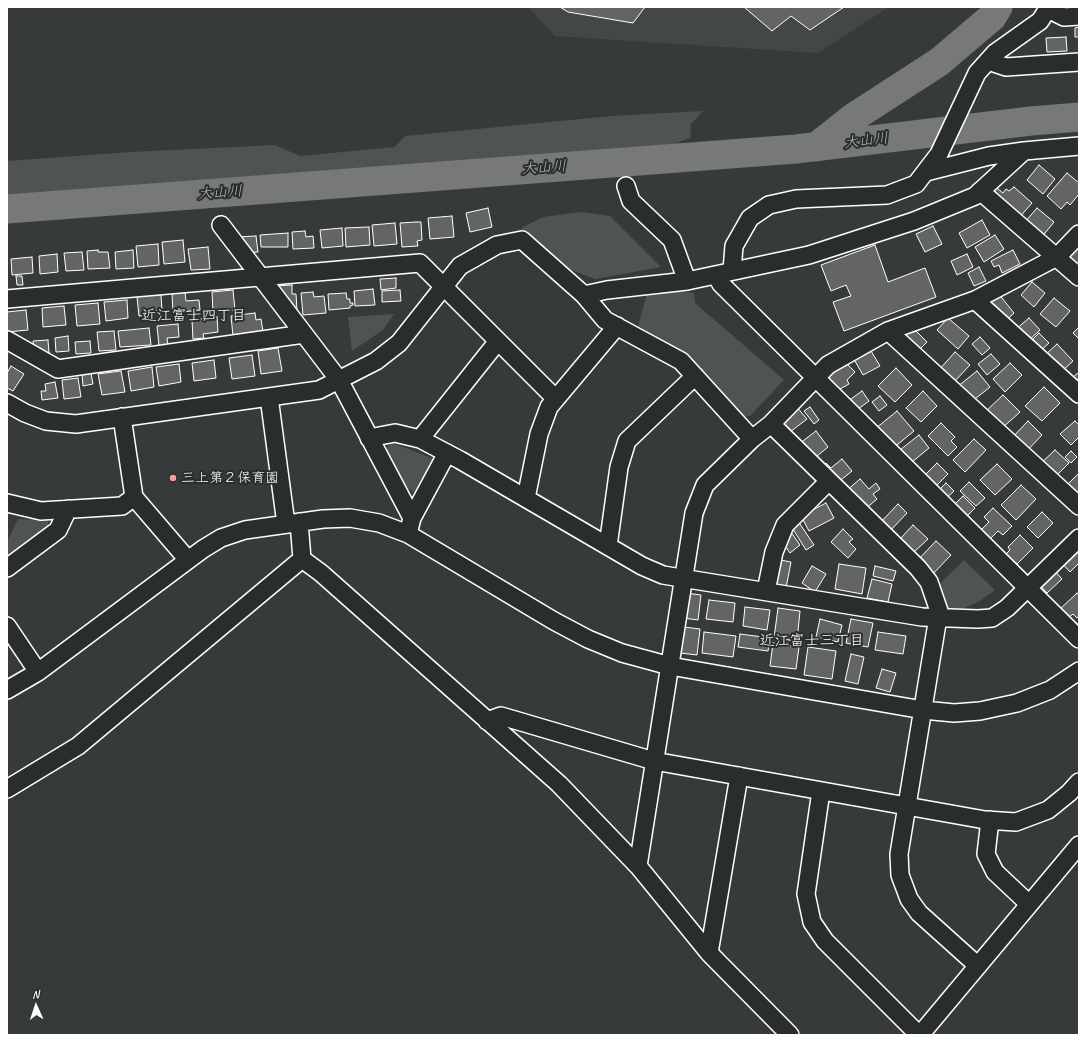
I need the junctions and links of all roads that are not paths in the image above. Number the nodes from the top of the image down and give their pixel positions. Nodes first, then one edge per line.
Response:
1 (1049, 8) edge
2 (1079, 16) edge
3 (988, 61) junction
4 (1079, 62) edge
5 (1079, 146) edge
6 (1024, 151) junction
7 (926, 172) junction
8 (626, 186) dead end
9 (980, 190) junction
10 (221, 225) dead end
11 (1079, 234) edge
12 (1056, 258) junction
13 (732, 271) junction
14 (716, 275) junction
15 (261, 277) junction
16 (1079, 277) edge
17 (687, 281) junction
18 (444, 287) junction
19 (584, 295) junction
20 (7, 299) edge
21 (975, 300) junction
22 (617, 326) junction
23 (888, 331) junction
24 (304, 334) junction
25 (7, 340) edge
26 (498, 342) junction
27 (695, 376) junction
28 (815, 378) junction
29 (339, 380) junction
30 (1079, 394) edge
31 (269, 397) junction
32 (556, 399) junction
33 (7, 403) edge
34 (122, 418) junction
35 (771, 424) junction
36 (370, 438) junction
37 (420, 438) junction
38 (752, 439) junction
39 (447, 452) junction
40 (830, 481) junction
41 (134, 496) junction
42 (526, 498) junction
43 (7, 503) edge
44 (1079, 506) edge
45 (68, 509) junction
46 (293, 523) junction
47 (410, 526) junction
48 (1079, 538) edge
49 (608, 546) junction
50 (302, 559) junction
51 (188, 560) junction
52 (7, 568) edge
53 (684, 578) junction
54 (1028, 588) junction
55 (766, 591) junction
56 (938, 617) junction
57 (7, 626) edge
58 (1079, 639) edge
59 (670, 666) junction
60 (1079, 671) edge
61 (38, 672) junction
62 (7, 690) edge
63 (923, 710) junction
64 (486, 721) junction
65 (654, 761) junction
66 (739, 776) junction
67 (1079, 782) edge
68 (7, 790) edge
69 (821, 791) junction
70 (907, 806) junction
71 (990, 820) junction
72 (1079, 844) edge
73 (638, 866) junction
74 (1029, 904) junction
75 (709, 953) junction
76 (978, 966) junction
77 (790, 1035) edge
78 (919, 1035) edge

1 - 2 street
1 - 3 street
3 - 4 street
3 - 7 street
5 - 6 street
6 - 7 street
6 - 9 street
7 - 13 street
8 - 17 street
9 - 12 street
9 - 13 street
10 - 15 street
11 - 12 street
12 - 16 street
12 - 21 street
13 - 14 street
14 - 17 street
14 - 28 street
15 - 18 street
15 - 20 street
15 - 24 street
17 - 19 street
18 - 19 street
18 - 26 street
18 - 29 street
19 - 22 street
21 - 23 street
21 - 30 street
22 - 27 street
22 - 32 street
23 - 28 street
23 - 44 street
24 - 25 street
24 - 29 street
26 - 32 street
26 - 37 street
27 - 38 street
27 - 49 street
28 - 35 street
28 - 54 street
29 - 31 street
29 - 36 street
31 - 34 street
31 - 46 street
32 - 42 street
33 - 34 street
34 - 41 street
35 - 38 street
35 - 40 street
36 - 37 street
36 - 47 street
37 - 39 street
38 - 53 street
39 - 42 street
39 - 47 street
40 - 55 street
40 - 56 street
41 - 45 street
41 - 51 street
42 - 49 street
43 - 45 street
45 - 52 street
46 - 47 street
46 - 50 street
46 - 51 street
47 - 59 street
48 - 54 street
49 - 53 street
50 - 64 street
50 - 68 street
51 - 61 street
53 - 55 street
53 - 59 street
54 - 56 street
54 - 58 street
55 - 56 street
56 - 63 street
57 - 61 street
59 - 63 street
59 - 65 street
60 - 63 street
61 - 62 street
63 - 70 street
64 - 65 street
64 - 73 street
65 - 66 street
65 - 73 street
66 - 69 street
66 - 75 street
67 - 71 street
69 - 70 street
69 - 78 street
70 - 71 street
70 - 76 street
71 - 74 street
72 - 74 street
73 - 75 street
74 - 76 street
75 - 77 street
76 - 78 street

